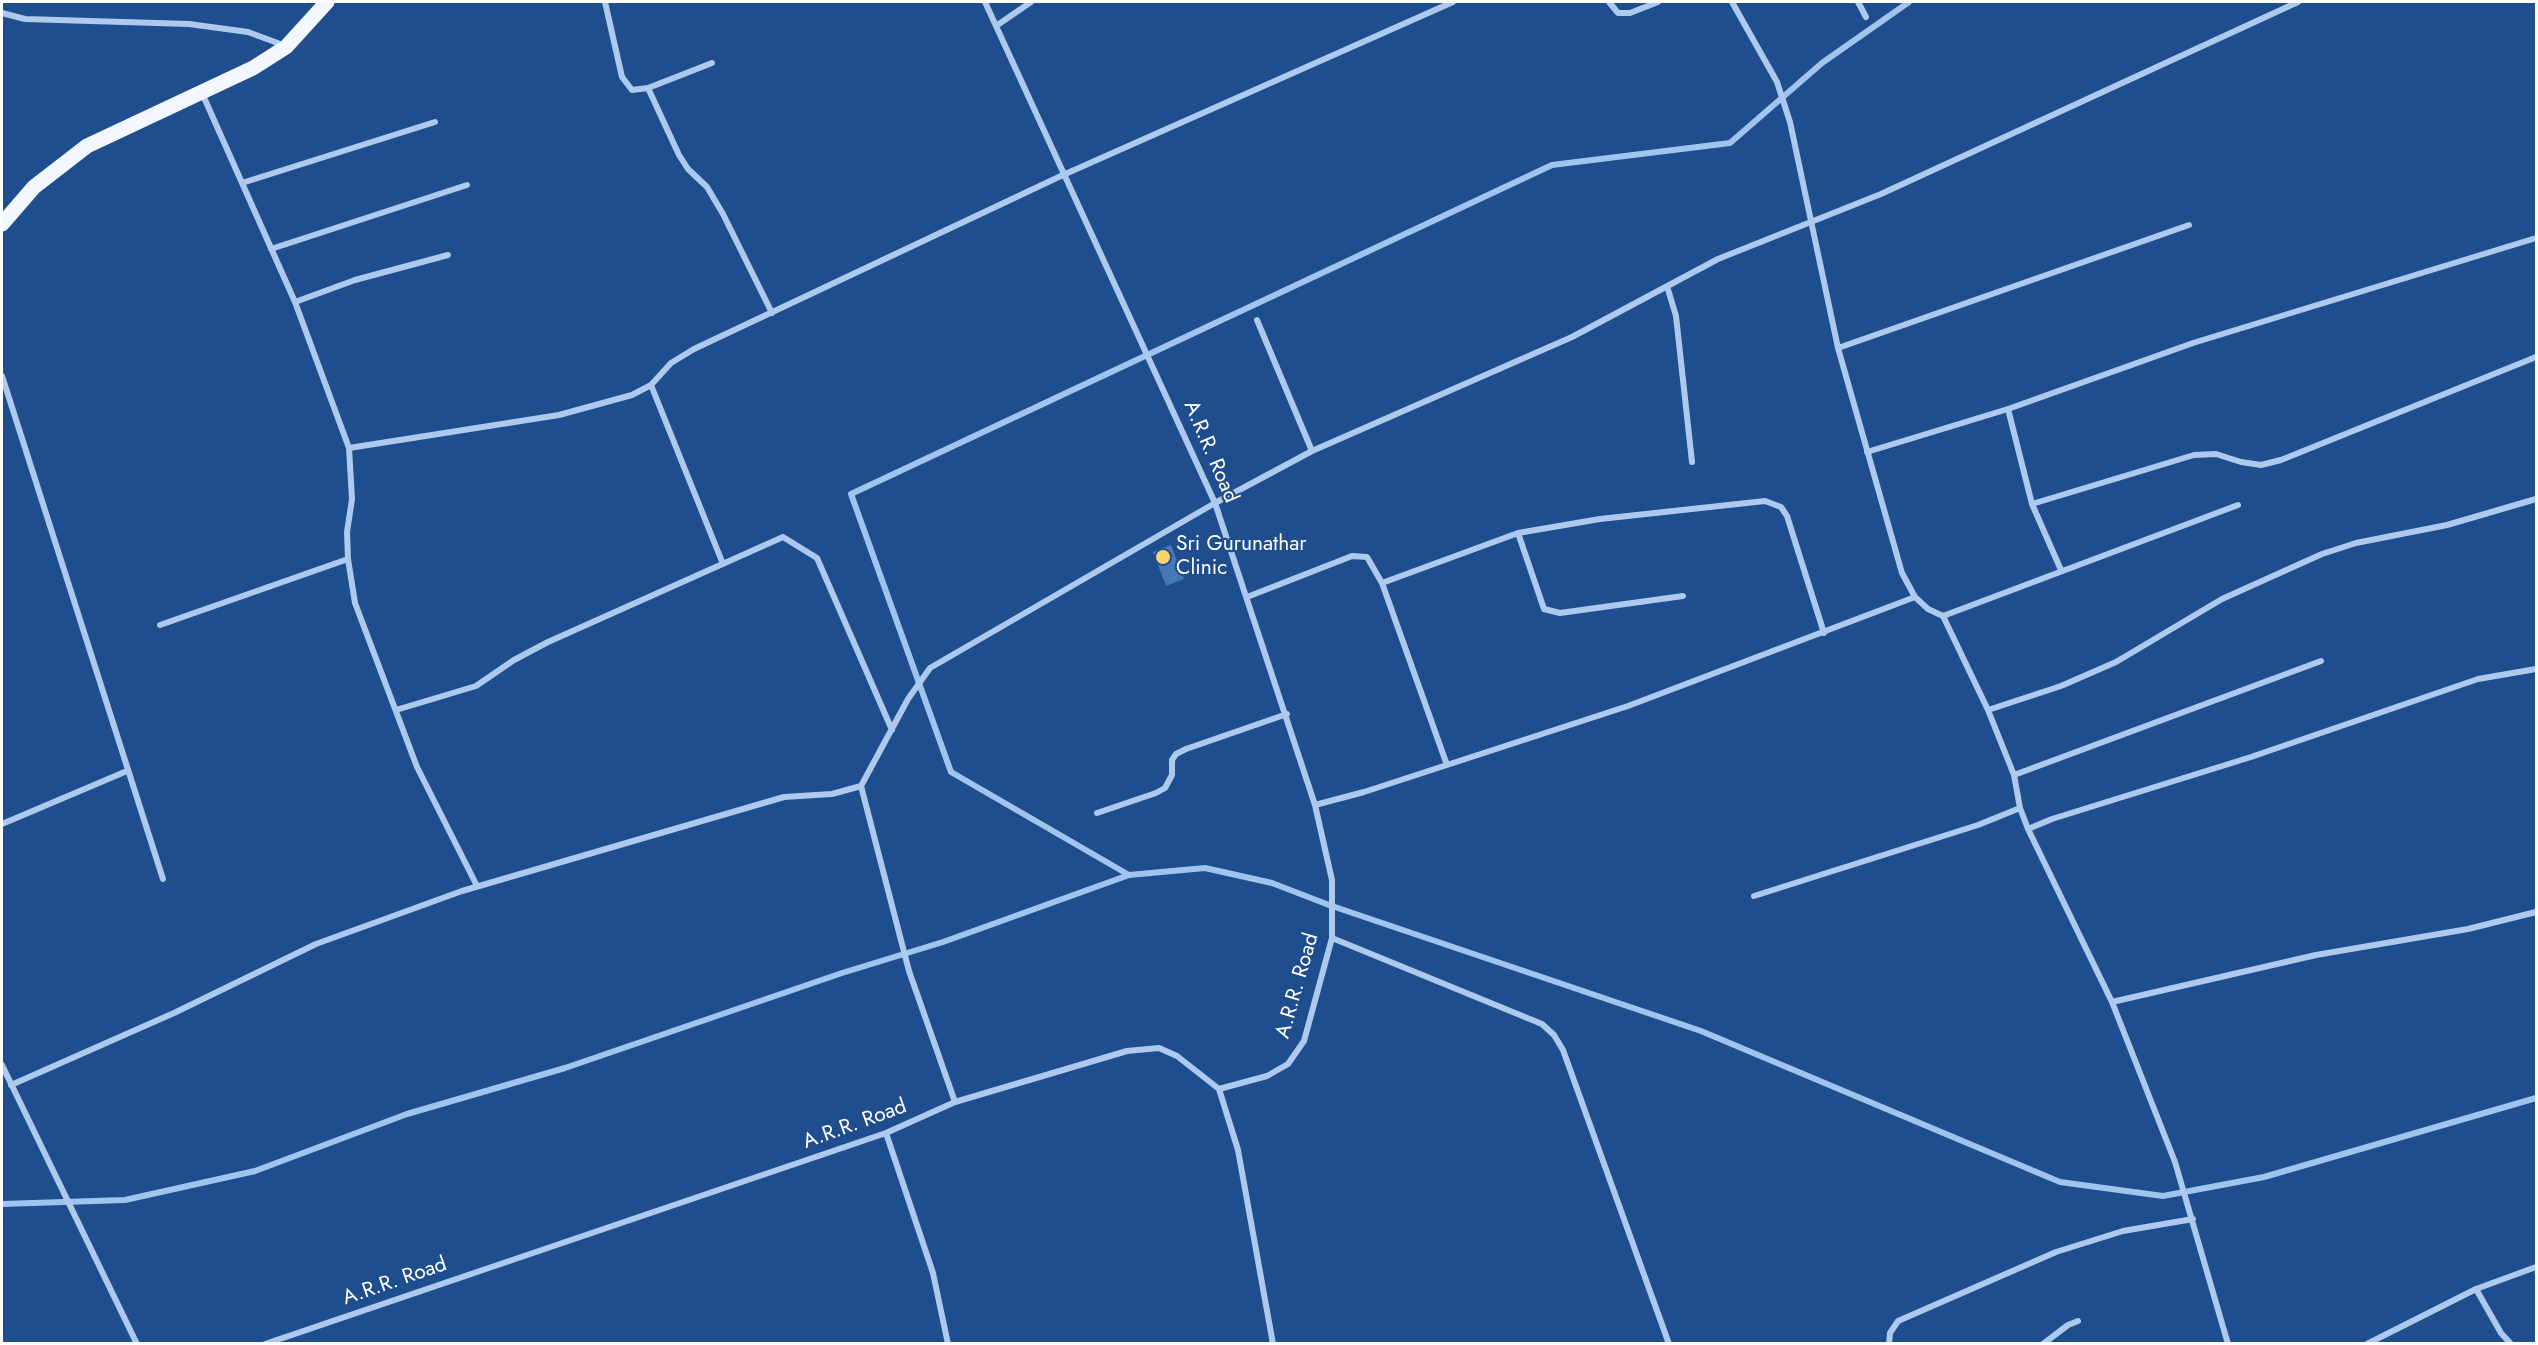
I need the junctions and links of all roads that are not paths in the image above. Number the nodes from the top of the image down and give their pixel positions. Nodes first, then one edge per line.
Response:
1 (327, 2) edge
2 (605, 2) edge
3 (985, 2) edge
4 (1031, 2) edge
5 (1453, 2) edge
6 (1609, 2) edge
7 (1658, 2) edge
8 (1732, 2) edge
9 (1858, 2) edge
10 (2298, 2) edge
11 (2, 13) edge
12 (1866, 17) dead end
13 (996, 26) junction
14 (286, 47) junction
15 (712, 63) dead end
16 (648, 88) junction
17 (201, 92) junction
18 (435, 122) dead end
19 (1063, 175) junction
20 (242, 183) junction
21 (467, 185) dead end
22 (1810, 223) junction
23 (2, 224) edge
24 (2189, 225) dead end
25 (2536, 238) edge
26 (271, 249) junction
27 (448, 255) dead end
28 (1667, 286) junction
29 (295, 302) junction
30 (772, 313) junction
31 (1257, 320) dead end
32 (1838, 348) junction
33 (2536, 357) edge
34 (2, 376) edge
35 (651, 385) junction
36 (2008, 409) junction
37 (349, 448) junction
38 (1312, 451) junction
39 (1867, 452) junction
40 (1692, 462) dead end
41 (2536, 499) edge
42 (1215, 502) junction
43 (2032, 504) junction
44 (2238, 505) dead end
45 (1518, 533) junction
46 (348, 560) junction
47 (723, 564) junction
48 (2061, 570) junction
49 (1382, 583) junction
50 (1683, 596) dead end
51 (1247, 597) junction
52 (1915, 597) junction
53 (1943, 616) junction
54 (159, 625) dead end
55 (1824, 633) junction
56 (2321, 661) dead end
57 (2536, 669) edge
58 (396, 710) junction
59 (1988, 710) junction
60 (1287, 714) junction
61 (892, 730) junction
62 (1447, 765) junction
63 (127, 771) junction
64 (2014, 775) junction
65 (861, 786) junction
66 (1316, 805) junction
67 (2020, 808) junction
68 (1097, 813) dead end
69 (2, 824) edge
70 (2028, 829) junction
71 (163, 879) dead end
72 (477, 886) junction
73 (1754, 896) dead end
74 (2536, 912) edge
75 (1332, 938) junction
76 (2112, 1002) junction
77 (2, 1065) edge
78 (11, 1085) junction
79 (1220, 1089) junction
80 (956, 1102) junction
81 (886, 1133) junction
82 (2193, 1219) junction
83 (2536, 1267) edge
84 (2476, 1289) junction
85 (2078, 1321) dead end
86 (137, 1344) edge
87 (265, 1344) edge
88 (948, 1344) edge
89 (1273, 1344) edge
90 (1670, 1344) edge
91 (1889, 1344) edge
92 (2043, 1344) edge
93 (2228, 1344) edge
94 (2367, 1344) edge
95 (2511, 1344) edge

1 - 14 main road
2 - 16 street
3 - 13 street, A.R.R. Road
4 - 13 street
5 - 19 street
6 - 7 street
8 - 22 street
9 - 12 street
10 - 22 street
11 - 14 street
13 - 19 street, A.R.R. Road
14 - 17 main road
15 - 16 street
16 - 30 street
17 - 20 street
17 - 23 main road
18 - 20 street
19 - 30 street
19 - 42 street, A.R.R. Road
20 - 26 street
21 - 26 street
22 - 28 street
22 - 32 street
24 - 32 street
25 - 36 street
26 - 29 street
27 - 29 street
28 - 38 street
28 - 40 street
29 - 37 street
30 - 35 street
31 - 38 street
32 - 39 street
33 - 43 street
34 - 63 street
35 - 37 street
35 - 47 street
36 - 39 street
36 - 43 street
37 - 46 street
38 - 42 street
39 - 52 street
41 - 59 street
42 - 51 street, A.R.R. Road
42 - 61 street
43 - 48 street
44 - 48 street
45 - 49 street
45 - 50 street
45 - 55 street
46 - 54 street
46 - 58 street
47 - 58 street
47 - 61 street
48 - 53 street
49 - 51 street
49 - 62 street
51 - 60 street, A.R.R. Road
52 - 53 street
52 - 55 street
53 - 59 street
55 - 62 street
56 - 64 street
57 - 70 street
58 - 72 street
59 - 64 street
60 - 66 street, A.R.R. Road
60 - 68 street
61 - 65 street
62 - 66 street
63 - 69 street
63 - 71 street
64 - 67 street
65 - 72 street
65 - 80 street
66 - 75 street, A.R.R. Road
67 - 70 street
67 - 73 street
70 - 76 street
72 - 78 street
74 - 76 street
75 - 79 street, A.R.R. Road
75 - 90 street
76 - 82 street
77 - 78 street
78 - 86 street
79 - 80 street, A.R.R. Road
79 - 89 street
80 - 81 street, A.R.R. Road
81 - 87 street, A.R.R. Road
81 - 88 street
82 - 91 street
82 - 93 street
83 - 84 street
84 - 94 street
84 - 95 street
85 - 92 street

